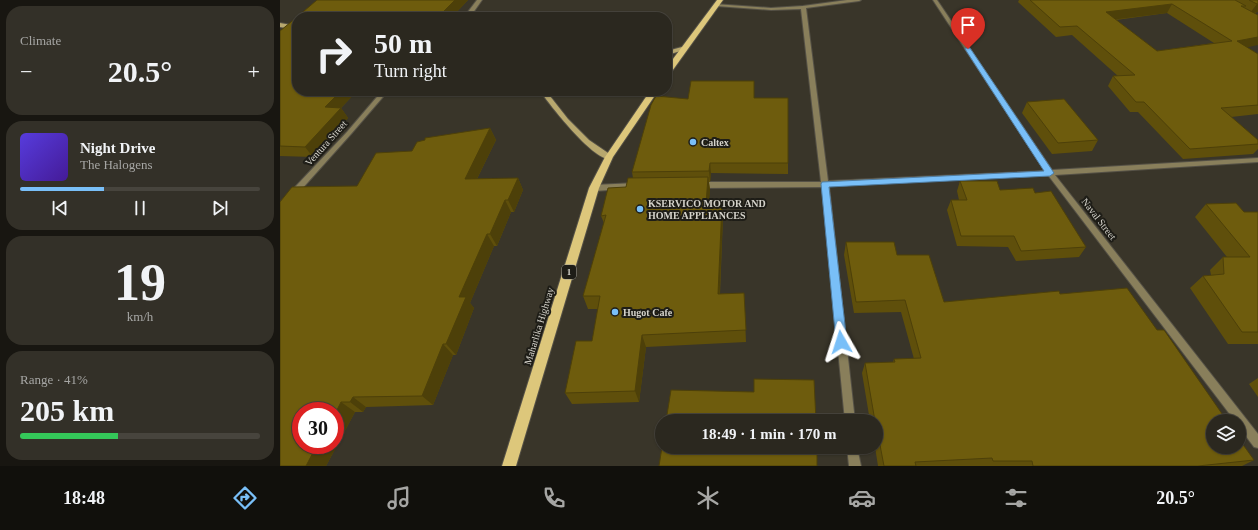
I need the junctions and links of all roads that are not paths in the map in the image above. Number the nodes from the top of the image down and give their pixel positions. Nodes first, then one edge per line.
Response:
1 (480, 0) edge
2 (858, 0) edge
3 (935, 0) edge
4 (718, 3) edge
5 (803, 8) junction
6 (471, 12) edge
7 (280, 25) edge
8 (292, 27) edge
9 (682, 49) junction
10 (672, 52) edge
11 (672, 64) edge
12 (381, 96) edge
13 (547, 96) edge
14 (651, 96) edge
15 (609, 157) junction
16 (1258, 160) edge
17 (1050, 173) junction
18 (825, 184) junction
19 (689, 185) edge
20 (641, 186) edge
21 (594, 188) junction
22 (280, 208) edge
23 (849, 414) edge
24 (1258, 443) edge
25 (853, 454) edge
26 (509, 466) edge
27 (854, 466) edge

1 - 6 street
2 - 5 street
3 - 17 street, Naval Street
4 - 5 street
4 - 9 main road
5 - 18 street
7 - 8 main road
9 - 10 main road
9 - 11 main road
12 - 22 street, Ventura Street
13 - 15 main road
14 - 15 main road, Maharlika Highway / 1
15 - 21 main road, Maharlika Highway / 1
16 - 17 street
17 - 18 street
17 - 24 street, Naval Street
18 - 19 street
18 - 23 street
20 - 21 street
21 - 26 main road, Maharlika Highway / 1
25 - 27 street

